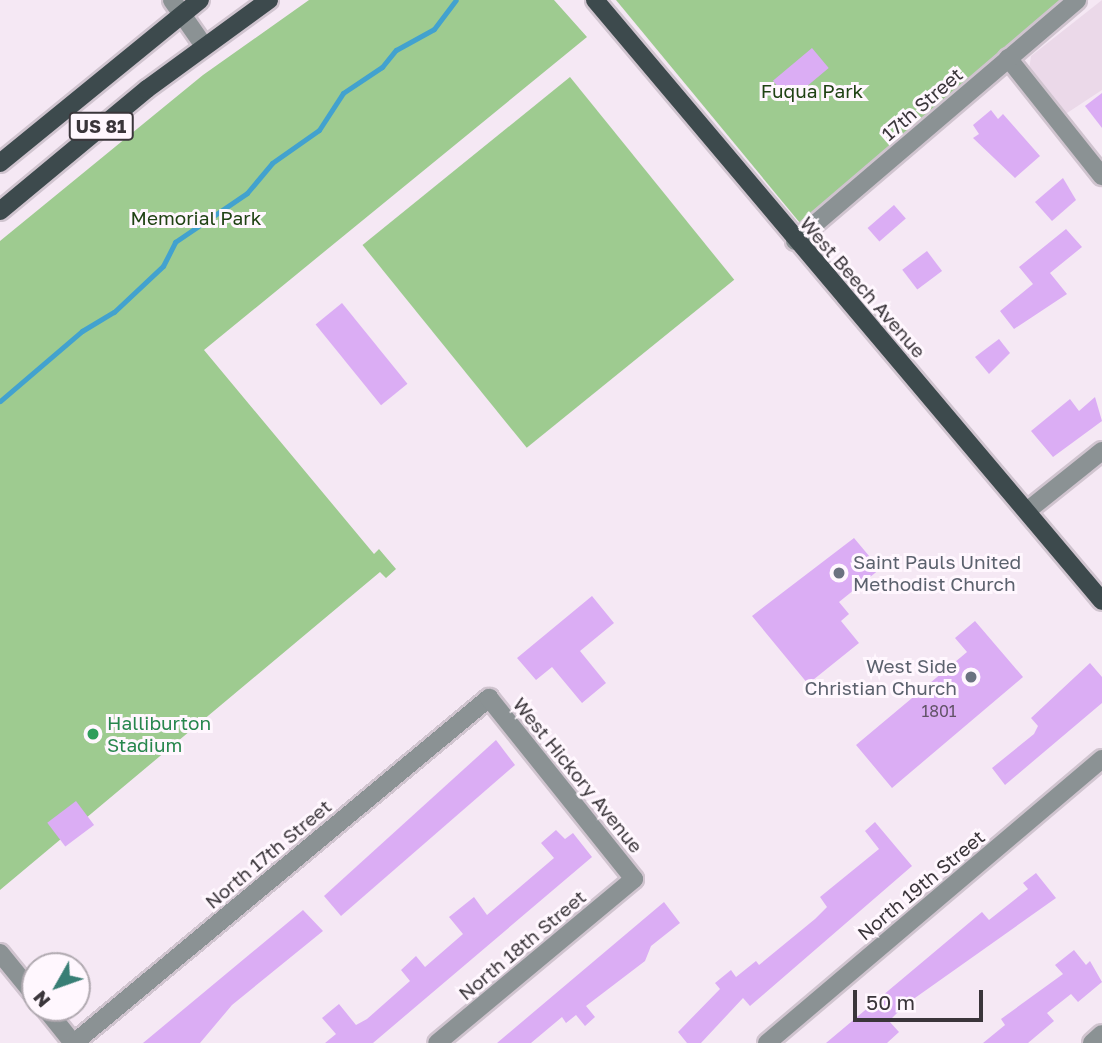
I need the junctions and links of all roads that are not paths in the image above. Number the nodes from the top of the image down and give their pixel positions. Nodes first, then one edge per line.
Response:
1 (200, 0) edge
2 (269, 0) edge
3 (1077, 0) edge
4 (601, 2) edge
5 (177, 7) edge
6 (204, 46) junction
7 (1008, 58) junction
8 (0, 163) edge
9 (1102, 176) edge
10 (0, 211) edge
11 (795, 240) junction
12 (1102, 451) edge
13 (1027, 511) junction
14 (1102, 601) edge
15 (489, 698) joint
16 (1102, 759) edge
17 (634, 879) joint
18 (0, 953) edge
19 (21, 979) edge
20 (57, 1022) edge
21 (1102, 1034) edge
22 (74, 1043) edge
23 (437, 1043) edge
24 (767, 1043) edge
25 (1092, 1043) edge

1 - 5 main road, US 81
2 - 6 main road, US 81
3 - 7 street, 17th Street
4 - 11 main road, West Beech Avenue
5 - 6 street
5 - 8 main road, US 81
6 - 10 main road, US 81
7 - 9 street
7 - 11 street, 17th Street
11 - 13 main road, West Beech Avenue
12 - 13 street
13 - 14 main road, West Beech Avenue
15 - 17 street, West Hickory Avenue
15 - 22 street, North 17th Street
16 - 24 street, North 19th Street
17 - 23 street, North 18th Street
18 - 19 street
20 - 22 street
21 - 25 street

